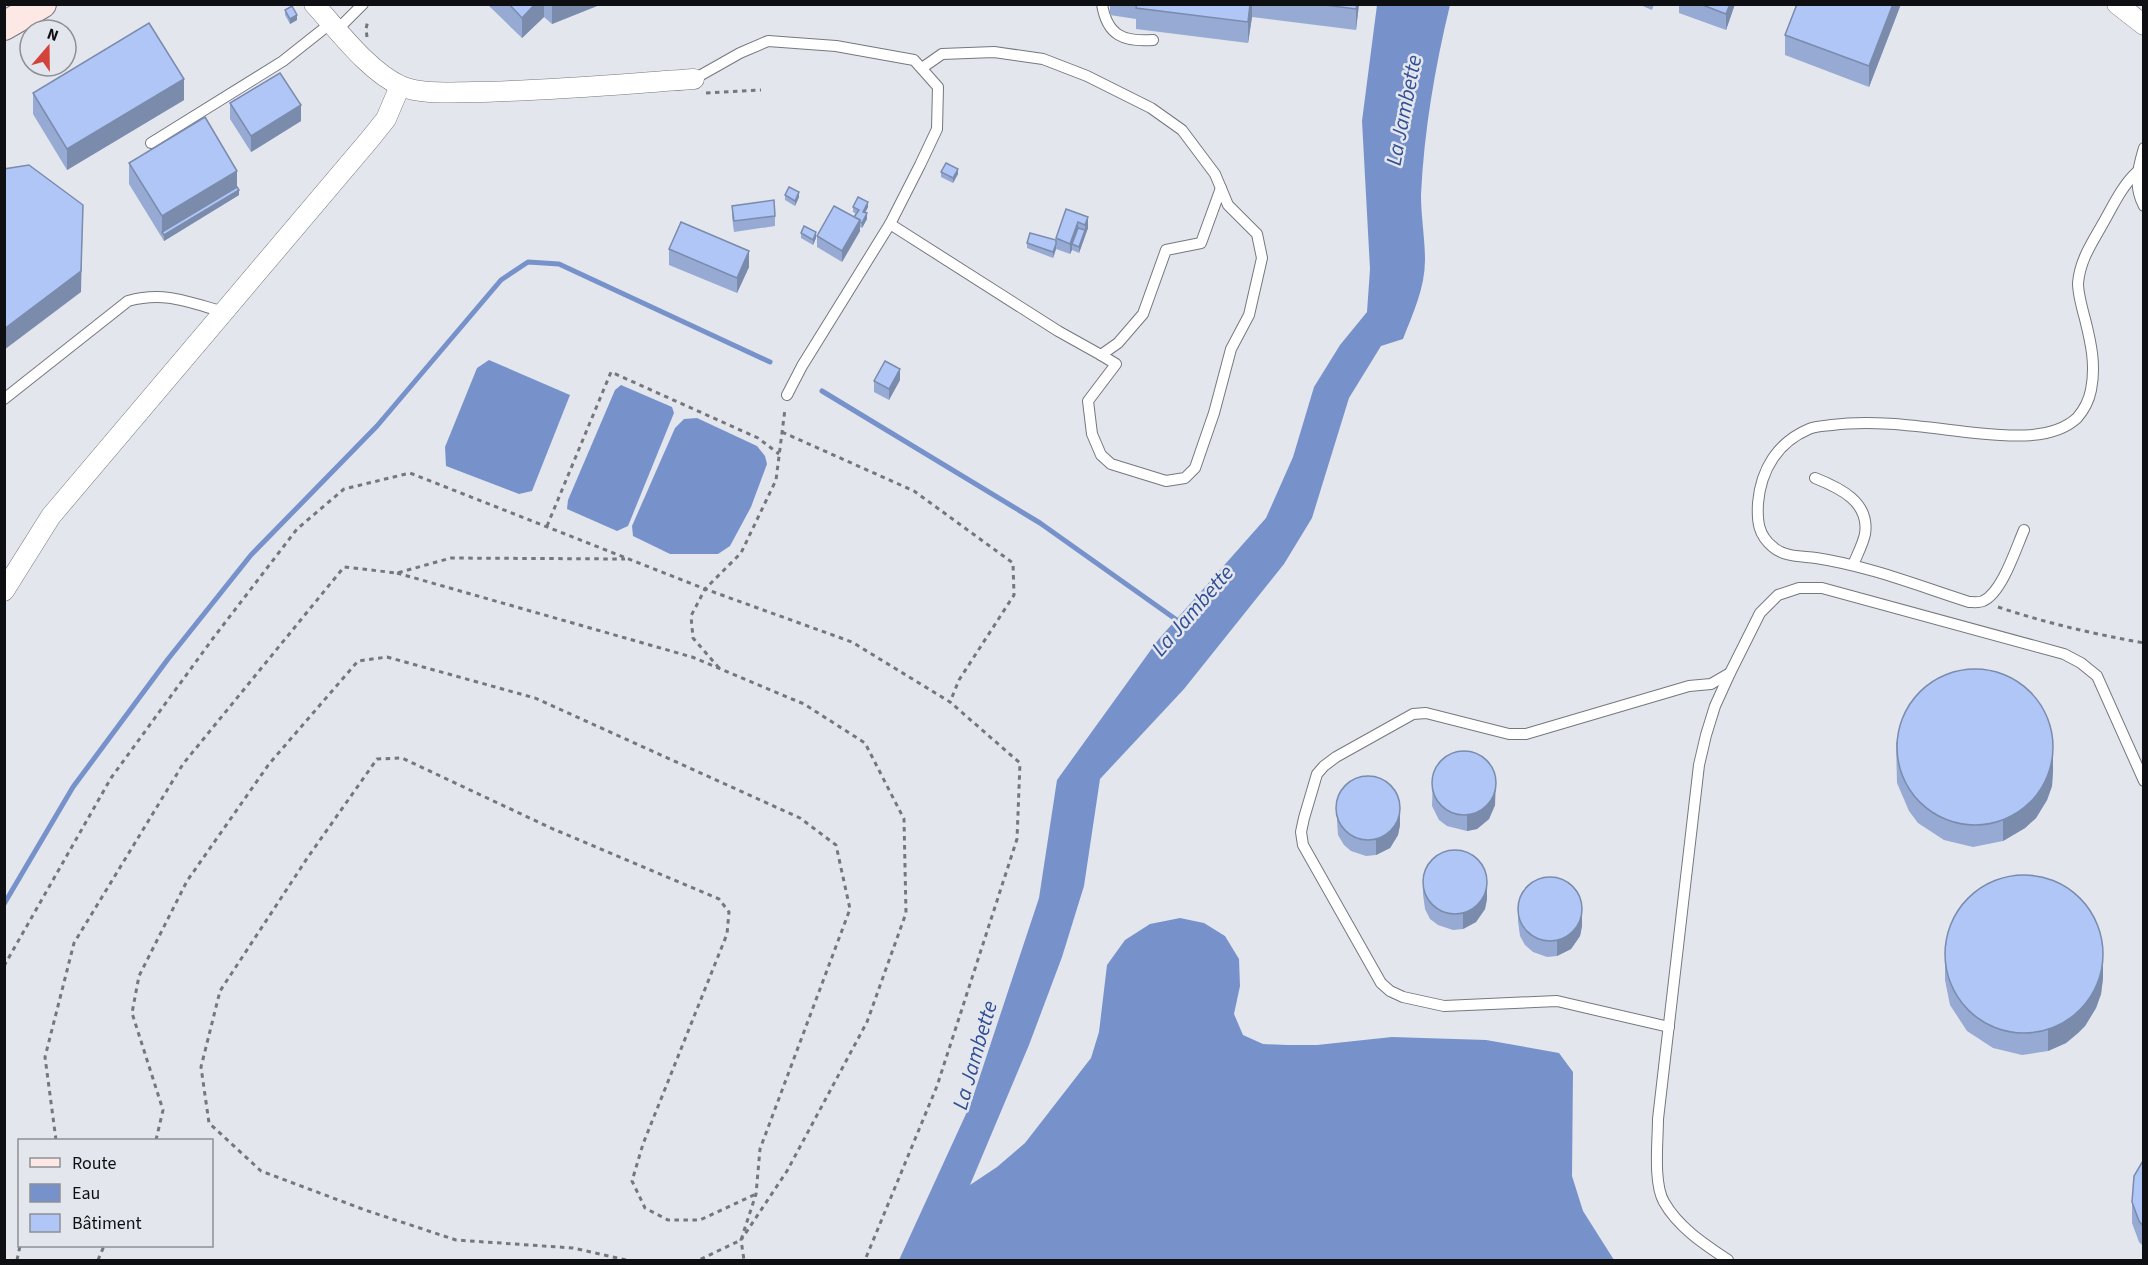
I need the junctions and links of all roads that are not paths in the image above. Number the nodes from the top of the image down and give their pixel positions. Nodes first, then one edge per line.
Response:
1 (28, 4) edge
2 (42, 4) edge
3 (314, 4) edge
4 (1102, 4) edge
5 (2117, 4) edge
6 (366, 8) edge
7 (4, 19) edge
8 (2144, 24) edge
9 (4, 26) edge
10 (334, 26) junction
11 (1153, 40) dead end
12 (922, 68) junction
13 (694, 79) joint
14 (400, 86) junction
15 (152, 143) dead end
16 (2144, 147) edge
17 (2137, 172) junction
18 (1221, 188) junction
19 (2144, 206) edge
20 (890, 224) junction
21 (224, 312) junction
22 (1101, 355) junction
23 (787, 395) road end
24 (4, 399) edge
25 (1815, 478) dead end
26 (2024, 530) dead end
27 (1852, 565) junction
28 (4, 591) edge
29 (1730, 673) junction
30 (2144, 782) edge
31 (1669, 1027) junction
32 (1728, 1260) edge

1 - 7 main road
2 - 9 main road
3 - 10 street
4 - 11 lane
5 - 8 street
6 - 10 lane
10 - 14 street
10 - 15 lane
12 - 13 lane
12 - 18 lane
12 - 20 lane
13 - 14 street
14 - 21 street
16 - 17 lane
17 - 19 lane
17 - 27 lane
18 - 22 lane
18 - 22 lane
20 - 22 lane
20 - 23 lane
21 - 24 lane
21 - 28 street
25 - 27 lane
26 - 27 lane
29 - 30 lane
29 - 31 lane
29 - 31 lane
31 - 32 lane

